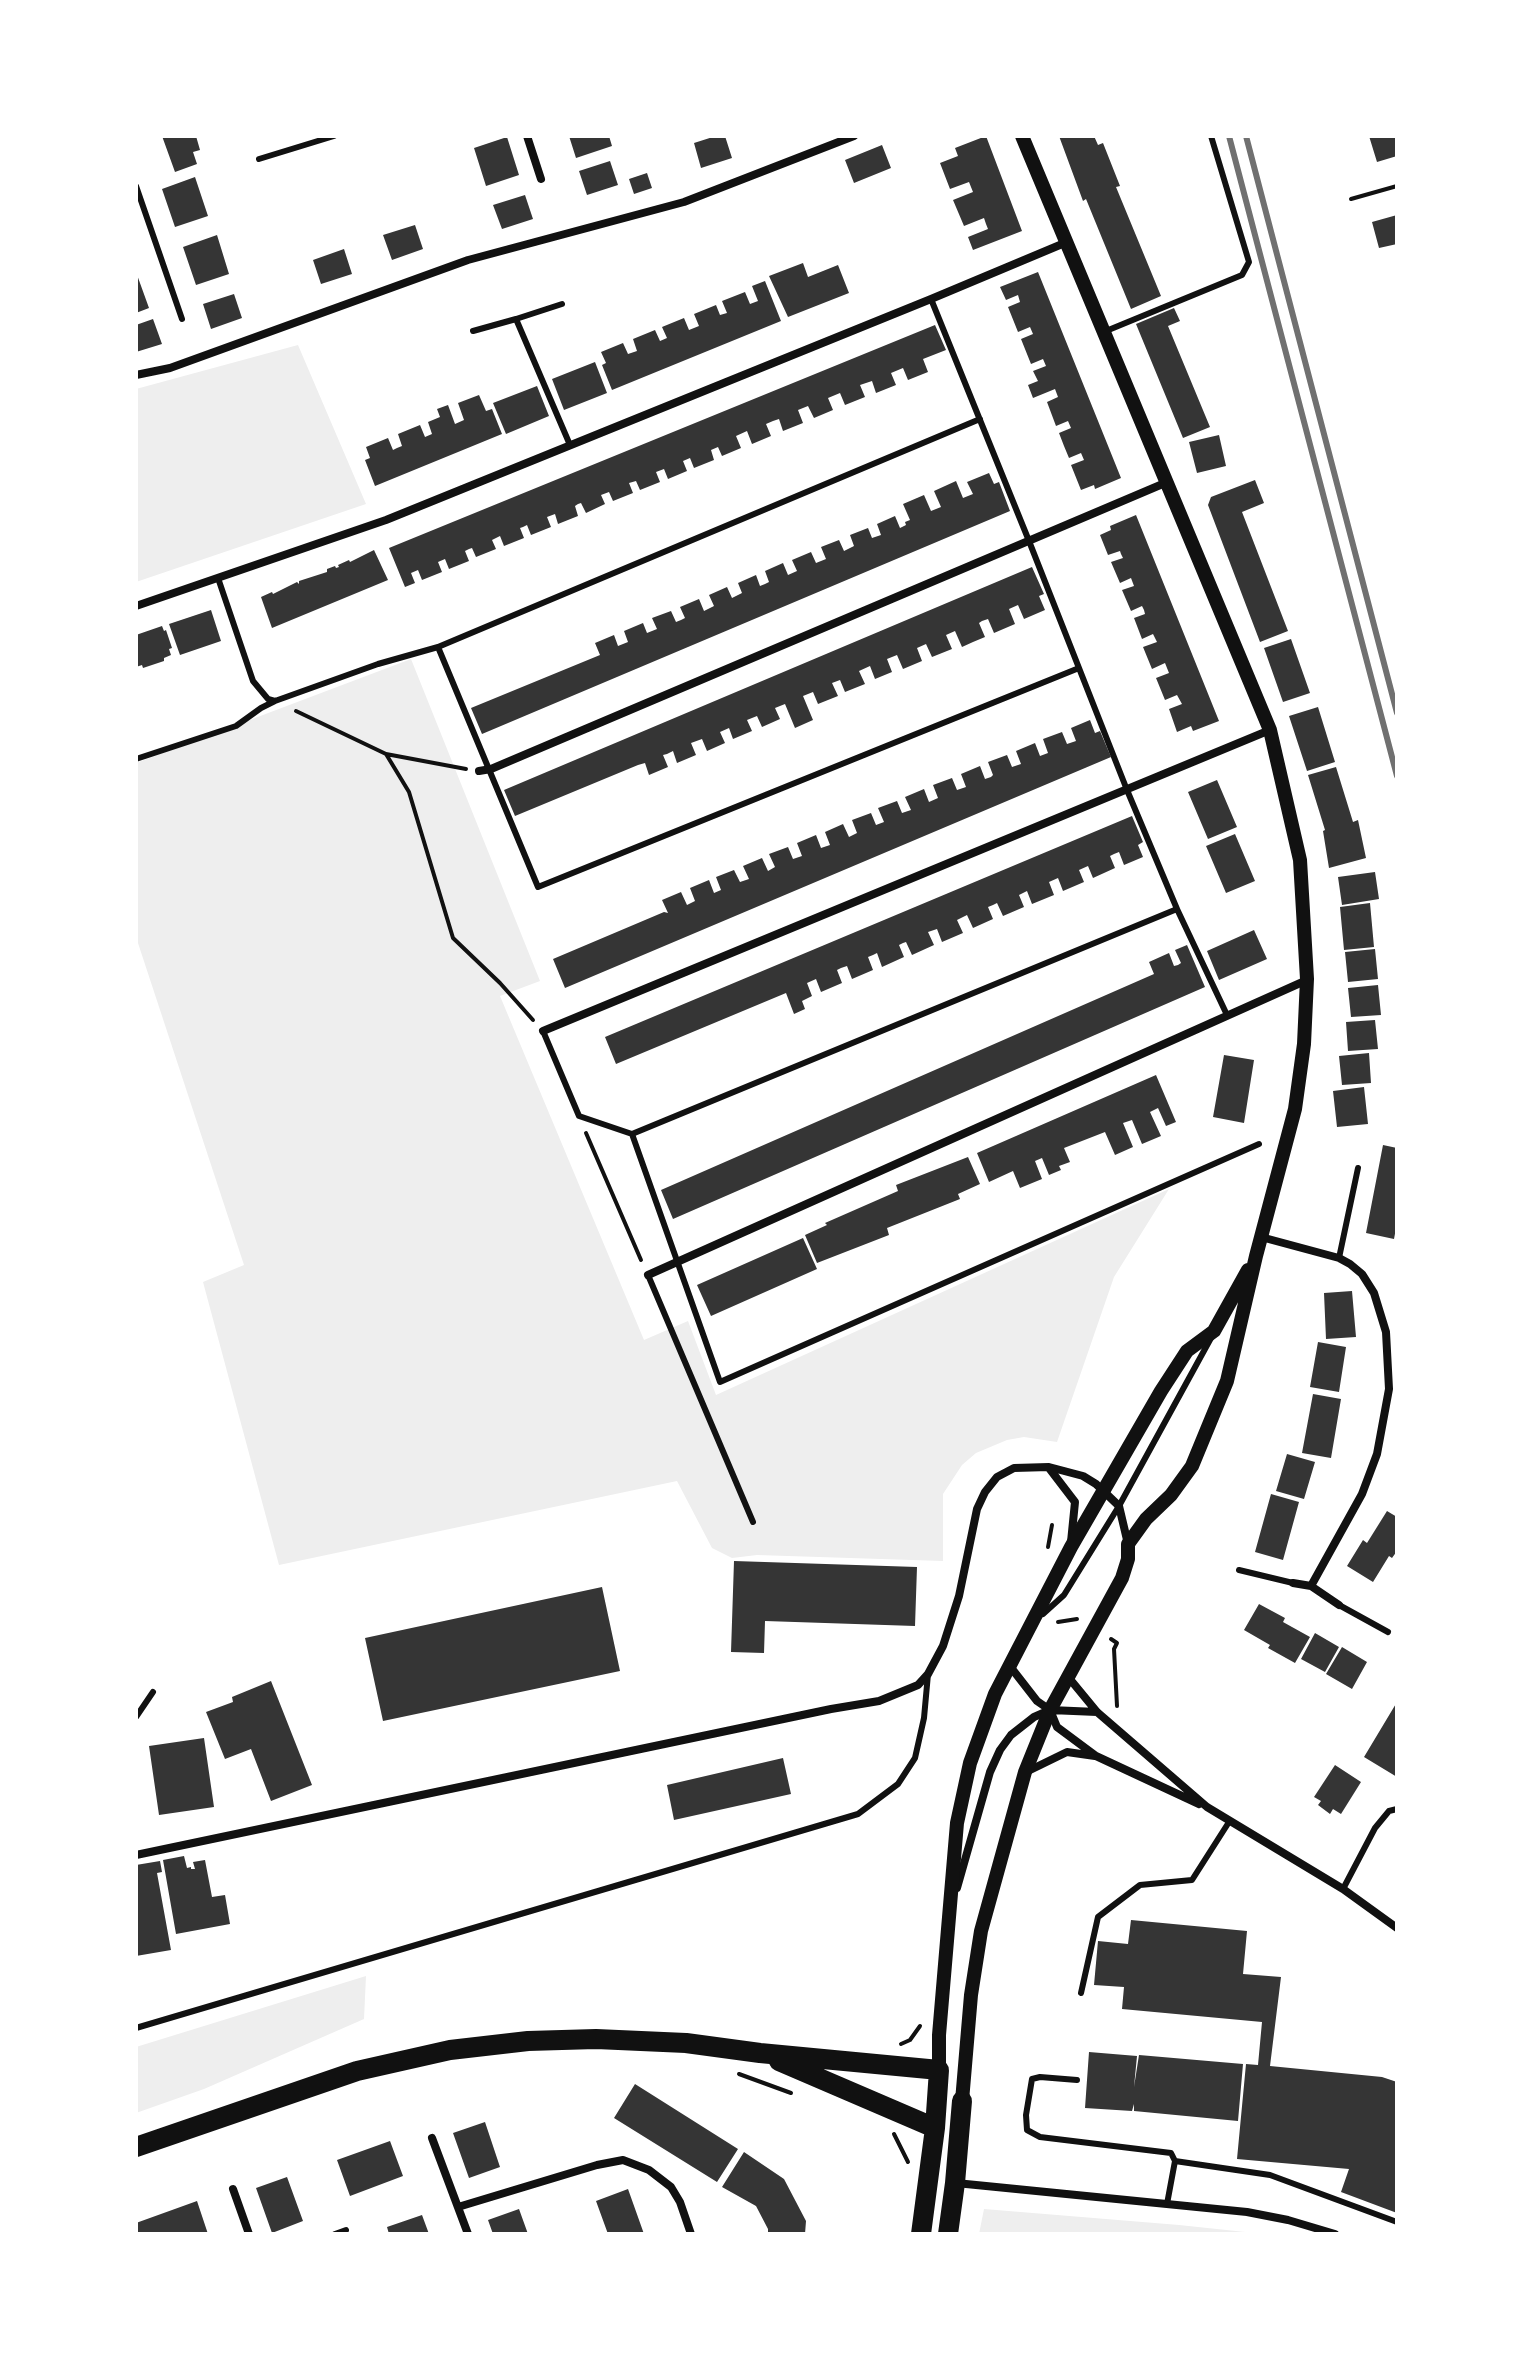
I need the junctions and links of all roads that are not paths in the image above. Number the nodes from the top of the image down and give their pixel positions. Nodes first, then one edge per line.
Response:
1 (334, 136) edge
2 (527, 136) edge
3 (854, 136) edge
4 (1022, 136) edge
5 (1211, 136) edge
6 (321, 138) edge
7 (259, 159) dead end
8 (541, 179) dead end
9 (136, 186) edge
10 (1067, 242) junction
11 (931, 299) junction
12 (562, 304) dead end
13 (182, 319) dead end
14 (516, 319) junction
15 (473, 331) dead end
16 (1102, 333) junction
17 (136, 375) edge
18 (980, 419) junction
19 (570, 445) junction
20 (1165, 483) junction
21 (1029, 541) junction
22 (218, 578) junction
23 (136, 606) edge
24 (438, 647) junction
25 (1079, 668) junction
26 (275, 701) junction
27 (1270, 730) junction
28 (136, 759) edge
29 (491, 769) junction
30 (479, 771) road end
31 (1127, 790) junction
32 (1177, 909) junction
33 (1307, 979) junction
34 (1227, 1015) junction
35 (543, 1031) joint
36 (632, 1134) junction
37 (1259, 1144) dead end
38 (1358, 1168) dead end
39 (1261, 1237) junction
40 (1256, 1256) junction
41 (1339, 1258) junction
42 (677, 1262) junction
43 (648, 1275) joint
44 (1214, 1331) junction
45 (1049, 1467) junction
46 (1104, 1492) junction
47 (1119, 1506) junction
48 (753, 1522) dead end
49 (1128, 1544) junction
50 (1071, 1547) junction
51 (1239, 1570) dead end
52 (1293, 1583) joint
53 (1311, 1586) junction
54 (1339, 1605) joint
55 (1028, 1627) junction
56 (1388, 1632) dead end
57 (1009, 1663) junction
58 (928, 1674) junction
59 (1069, 1678) junction
60 (153, 1692) dead end
61 (1050, 1710) junction
62 (1097, 1712) junction
63 (136, 1717) edge
64 (1096, 1756) junction
65 (1025, 1772) junction
66 (1207, 1807) junction
67 (1397, 1809) edge
68 (1229, 1822) junction
69 (136, 1855) edge
70 (1343, 1889) junction
71 (949, 1911) junction
72 (1397, 1928) edge
73 (1081, 1993) dead end
74 (136, 2028) edge
75 (760, 2053) junction
76 (939, 2070) junction
77 (1077, 2080) dead end
78 (962, 2101) junction
79 (935, 2128) junction
80 (432, 2138) dead end
81 (136, 2147) edge
82 (1175, 2161) junction
83 (955, 2183) junction
84 (233, 2189) dead end
85 (924, 2203) junction
86 (1167, 2204) junction
87 (458, 2207) junction
88 (1397, 2222) edge
89 (346, 2230) dead end
90 (249, 2234) edge
91 (335, 2234) edge
92 (468, 2234) edge
93 (691, 2234) edge
94 (921, 2234) edge
95 (948, 2234) edge
96 (1335, 2234) edge

1 - 6 lane
2 - 8 street
3 - 17 street
4 - 10 street
5 - 16 lane
6 - 7 lane
9 - 13 lane
10 - 11 street
10 - 16 street
11 - 18 lane
11 - 19 street
12 - 14 lane
14 - 15 lane
14 - 19 lane
16 - 20 street
18 - 21 lane
18 - 24 lane
19 - 22 street
20 - 21 street
20 - 27 street
21 - 25 lane
21 - 29 street
22 - 23 street
22 - 26 lane
24 - 26 lane
24 - 29 lane
25 - 29 lane
25 - 31 lane
26 - 28 lane
27 - 31 street
27 - 33 street
29 - 30 street
31 - 32 lane
31 - 35 street
32 - 34 lane
32 - 36 lane
33 - 34 street
33 - 39 street
34 - 42 street
35 - 36 lane
36 - 42 lane
37 - 42 lane
38 - 41 lane
39 - 40 street
39 - 41 street
40 - 44 street
40 - 49 street
41 - 53 street
42 - 43 street
43 - 48 lane
44 - 46 street
44 - 47 lane
45 - 46 street
45 - 50 street
45 - 58 street
46 - 47 street
46 - 50 street
47 - 49 street
47 - 55 lane
49 - 59 street
50 - 55 street
51 - 52 lane
52 - 53 street
53 - 54 street
54 - 56 lane
55 - 57 street
57 - 61 street
57 - 71 street
58 - 69 street
58 - 74 lane
59 - 61 street
59 - 62 street
60 - 63 lane
61 - 62 street
61 - 64 street
61 - 65 street
61 - 71 street
62 - 66 street
64 - 65 street
64 - 66 street
65 - 78 street
66 - 68 street
67 - 70 lane
68 - 70 street
68 - 73 lane
70 - 72 street
71 - 76 street
75 - 76 main road
75 - 79 main road
75 - 81 main road
76 - 78 main road
76 - 79 main road
77 - 82 lane
78 - 79 main road
78 - 83 main road
79 - 83 main road
79 - 85 main road
80 - 87 street
82 - 86 lane
82 - 88 lane
83 - 85 main road
83 - 86 street
83 - 95 main road
84 - 90 street
85 - 94 main road
86 - 96 street
87 - 92 street
87 - 93 street
89 - 91 lane

